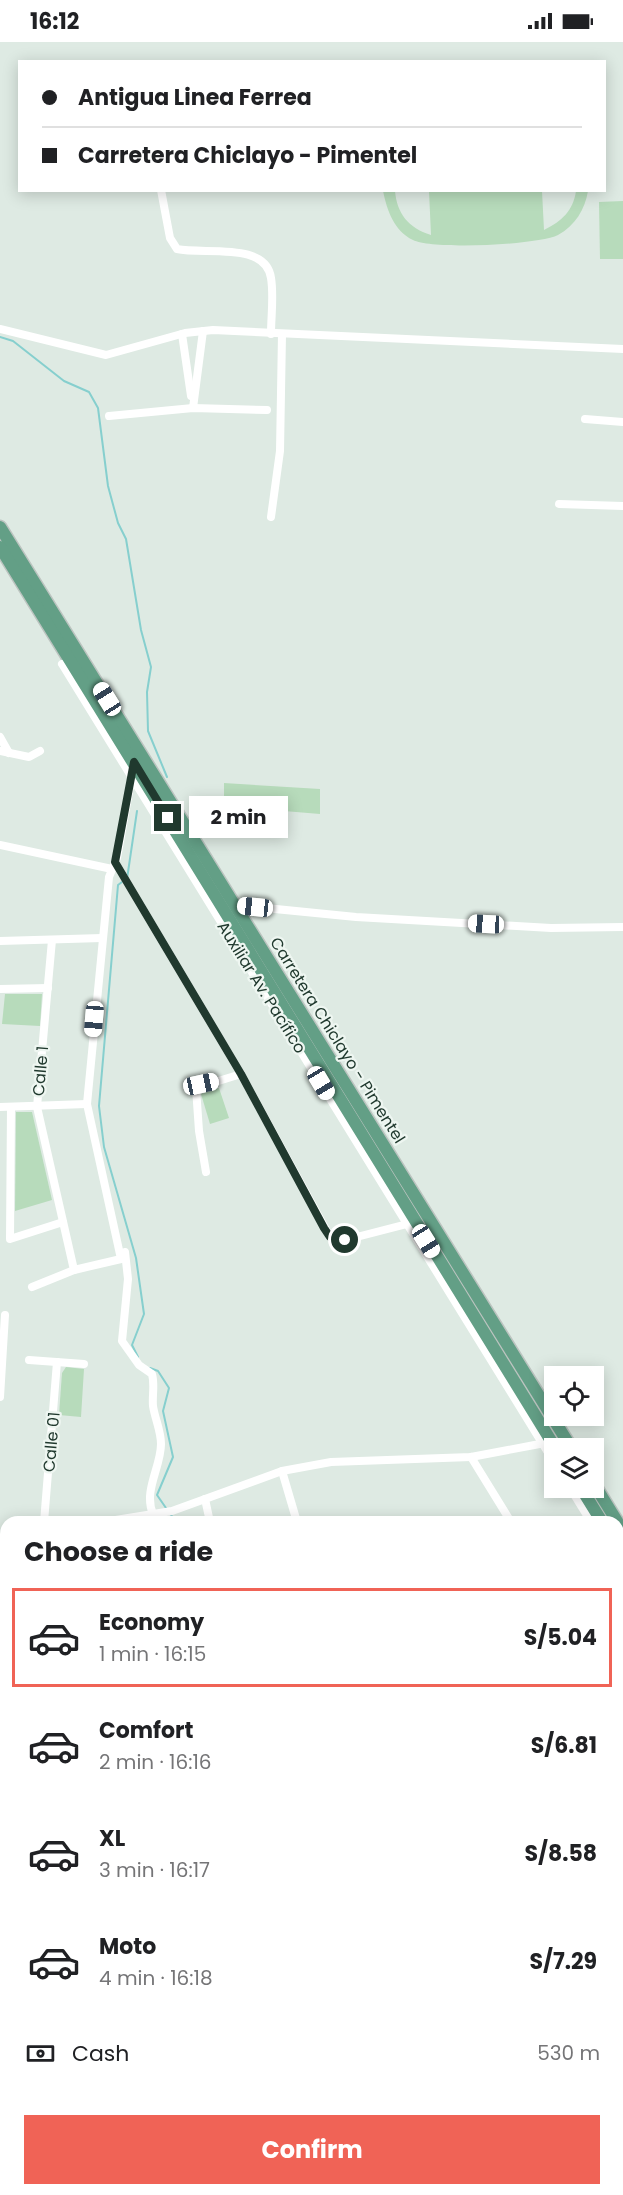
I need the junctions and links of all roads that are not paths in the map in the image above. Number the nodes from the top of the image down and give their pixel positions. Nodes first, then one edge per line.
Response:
1 (161, 192) edge
2 (0, 329) edge
3 (203, 331) junction
4 (182, 334) junction
5 (271, 334) junction
6 (282, 334) junction
7 (623, 349) edge
8 (193, 408) junction
9 (267, 410) dead end
10 (109, 416) dead end
11 (585, 419) dead end
12 (623, 422) edge
13 (559, 504) dead end
14 (623, 506) edge
15 (271, 517) dead end
16 (0, 527) edge
17 (0, 547) edge
18 (31, 597) junction
19 (62, 664) joint
20 (0, 737) edge
21 (40, 751) dead end
22 (5, 752) edge
23 (134, 762) junction
24 (131, 776) junction
25 (0, 845) edge
26 (113, 866) junction
27 (230, 908) junction
28 (623, 927) edge
29 (102, 938) junction
30 (52, 940) junction
31 (0, 941) edge
32 (48, 988) junction
33 (0, 989) edge
34 (241, 1074) junction
35 (87, 1104) junction
36 (0, 1107) edge
37 (11, 1107) junction
38 (37, 1107) junction
39 (206, 1172) dead end
40 (63, 1222) junction
41 (410, 1223) junction
42 (125, 1252) dead end
43 (74, 1270) junction
44 (32, 1287) dead end
45 (5, 1315) dead end
46 (2, 1347) edge
47 (29, 1360) dead end
48 (57, 1362) junction
49 (84, 1364) dead end
50 (0, 1397) edge
51 (546, 1438) edge
52 (565, 1438) edge
53 (544, 1445) edge
54 (471, 1456) junction
55 (282, 1471) junction
56 (576, 1498) edge
57 (587, 1498) edge
58 (603, 1498) edge
59 (205, 1499) junction
60 (157, 1513) junction
61 (44, 1516) edge
62 (139, 1516) edge
63 (209, 1516) edge
64 (295, 1516) edge
65 (507, 1516) edge
66 (587, 1516) edge
67 (598, 1516) edge
68 (614, 1516) edge
69 (0, 1556) edge
70 (0, 1562) edge

1 - 5 street
2 - 4 street
3 - 4 street
3 - 5 street
3 - 8 street
4 - 8 street
5 - 6 street
6 - 7 street
6 - 15 street
8 - 9 street
8 - 10 street
11 - 12 street
13 - 14 street
16 - 27 main road, Carretera Chiclayo - Pimentel
17 - 18 main road, Carretera Chiclayo - Pimentel
18 - 19 main road
18 - 23 main road, Carretera Chiclayo - Pimentel
19 - 24 street, Auxiliar Av. Pacífico
20 - 22 street
21 - 22 street
23 - 24 street
23 - 27 main road, Carretera Chiclayo - Pimentel
24 - 26 street
24 - 41 street, Auxiliar Av. Pacífico
25 - 26 street
26 - 29 street
26 - 34 street
27 - 28 street
27 - 41 main road, Carretera Chiclayo - Pimentel
27 - 52 main road, Carretera Chiclayo - Pimentel
29 - 30 street
29 - 35 street
30 - 31 street
30 - 32 street, Calle 1
32 - 33 street
32 - 38 street, Calle 1
34 - 39 street
34 - 41 street
35 - 38 street
35 - 43 street
36 - 37 street
37 - 38 street
37 - 40 street
38 - 40 street, Calle 1
40 - 43 street, Calle 1
41 - 51 main road, Carretera Chiclayo - Pimentel
42 - 60 street
43 - 44 street
45 - 46 street
46 - 50 street
47 - 48 street
48 - 49 street
48 - 61 street, Calle 01
53 - 54 street
54 - 55 street
54 - 65 street
55 - 59 street
55 - 64 street
56 - 66 street
57 - 67 main road
58 - 68 main road
59 - 60 street
59 - 63 street
60 - 62 street
69 - 70 street

